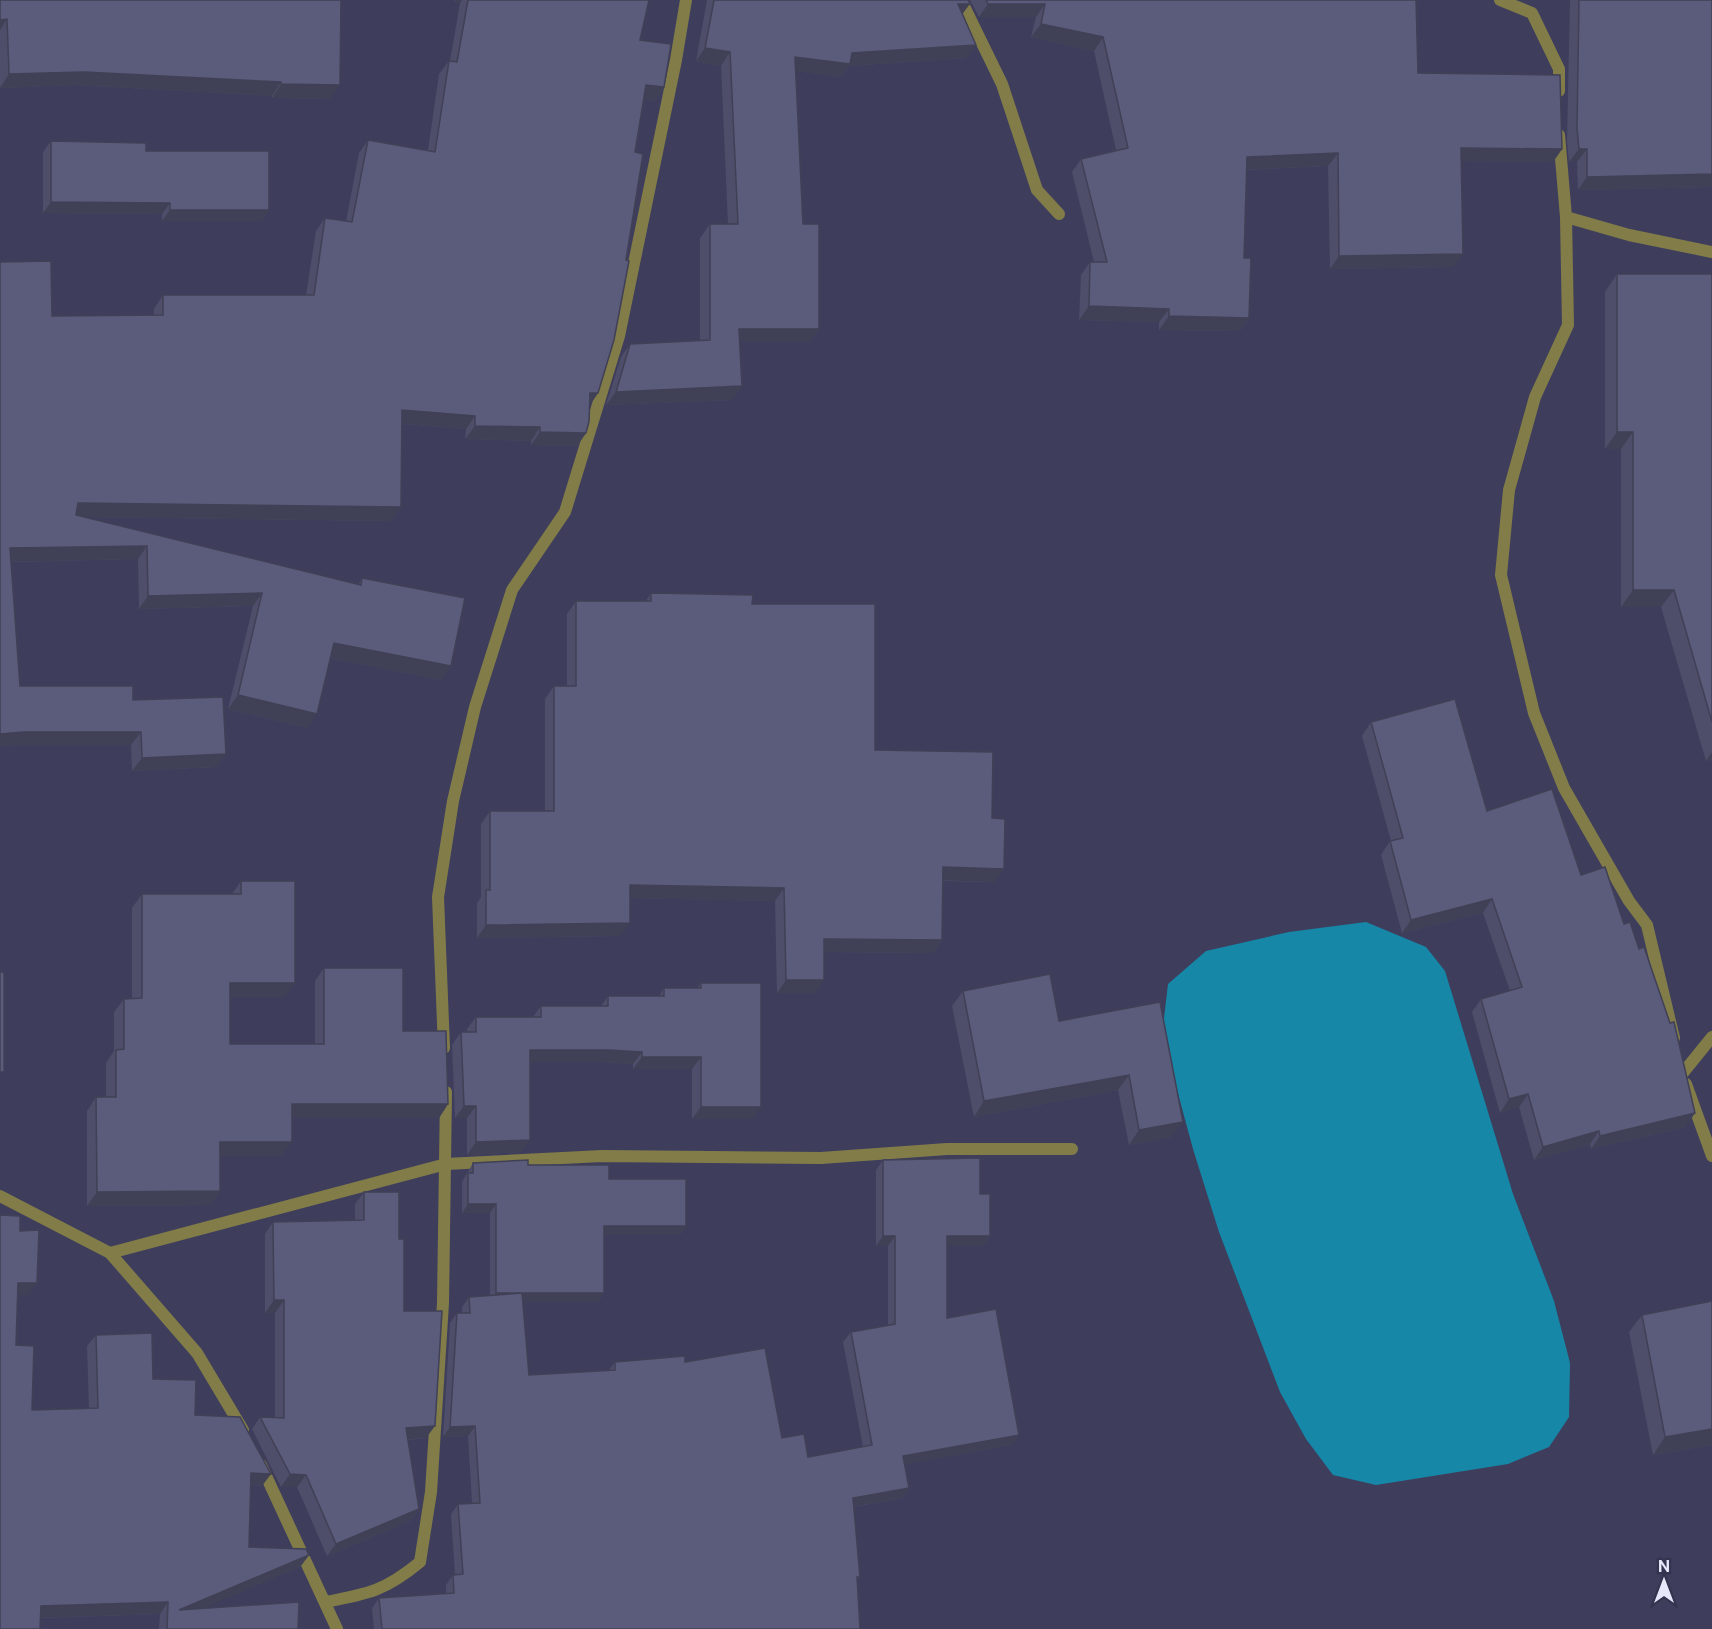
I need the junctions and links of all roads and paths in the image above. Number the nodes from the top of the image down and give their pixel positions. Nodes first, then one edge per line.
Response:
1 (686, 0) edge
2 (961, 0) edge
3 (1500, 0) edge
4 (1559, 100) edge
5 (1559, 121) edge
6 (1059, 214) dead end
7 (1566, 217) junction
8 (1712, 252) edge
9 (1712, 1037) edge
10 (445, 1059) edge
11 (1680, 1062) junction
12 (446, 1082) edge
13 (1072, 1149) dead end
14 (1712, 1156) edge
15 (446, 1164) junction
16 (0, 1196) edge
17 (110, 1253) junction
18 (325, 1602) junction
19 (337, 1629) edge

1 - 10 street
2 - 6 street
3 - 4 street
5 - 7 street
7 - 8 street
7 - 11 street
9 - 11 street
11 - 14 street
12 - 15 street
13 - 15 street
15 - 17 street
15 - 18 street
16 - 17 street
17 - 18 street
18 - 19 street

